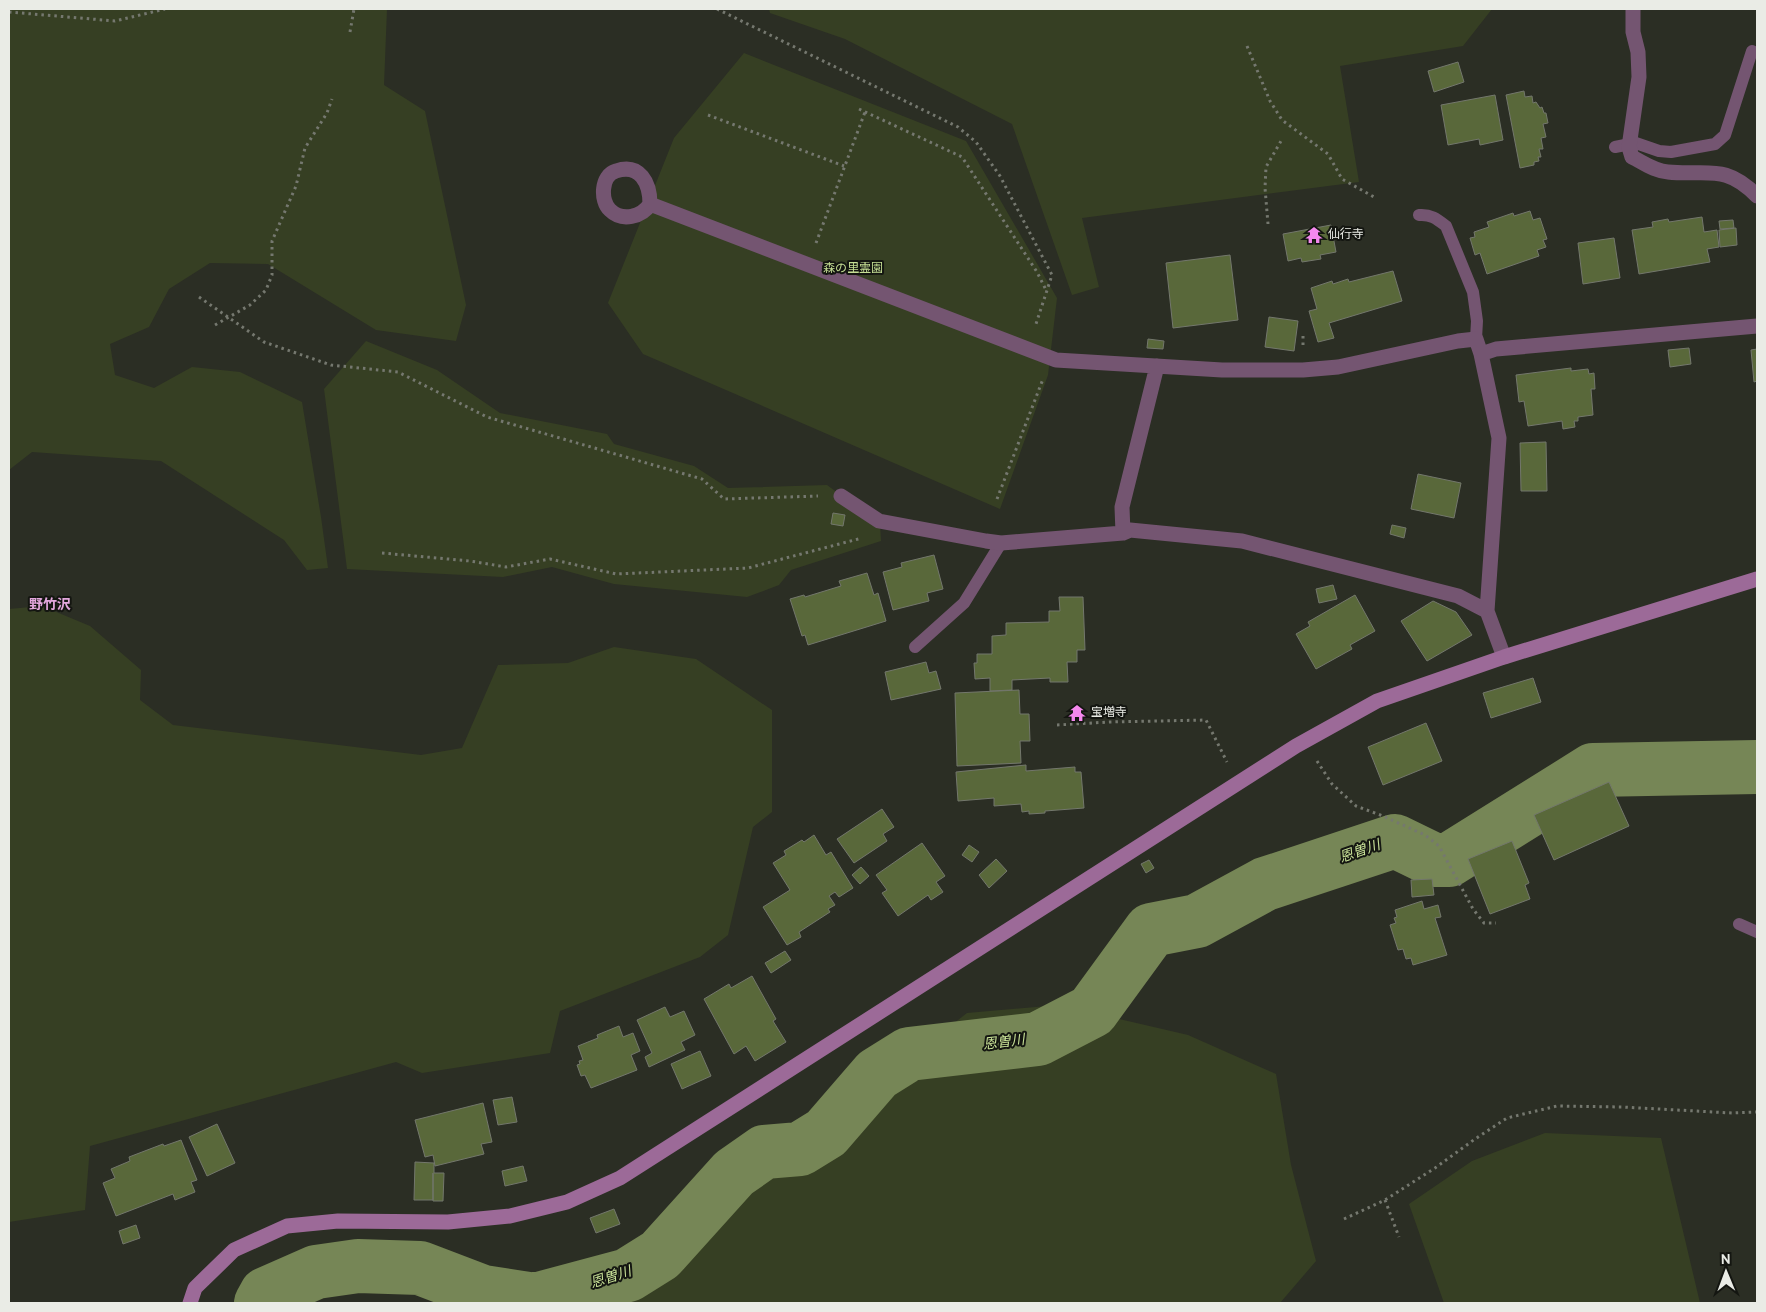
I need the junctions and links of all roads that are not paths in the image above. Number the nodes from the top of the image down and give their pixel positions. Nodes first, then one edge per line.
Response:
1 (1633, 9) edge
2 (1752, 51) dead end
3 (1625, 144) junction
4 (1757, 196) edge
5 (650, 204) dead end
6 (1419, 215) dead end
7 (1757, 326) edge
8 (1476, 339) junction
9 (1481, 354) junction
10 (1157, 366) junction
11 (841, 496) road end
12 (1123, 533) junction
13 (1001, 543) junction
14 (1757, 578) edge
15 (1487, 610) junction
16 (916, 647) dead end
17 (1504, 657) junction
18 (1739, 924) dead end
19 (1757, 932) edge
20 (190, 1303) edge

1 - 3 street
2 - 3 lane
3 - 4 street
5 - 10 street
6 - 8 lane
7 - 9 street
8 - 9 street
8 - 10 street
9 - 15 street
10 - 12 street
11 - 13 street
12 - 13 street
12 - 15 street
13 - 16 lane
14 - 17 street
15 - 17 street
17 - 20 street
18 - 19 lane

